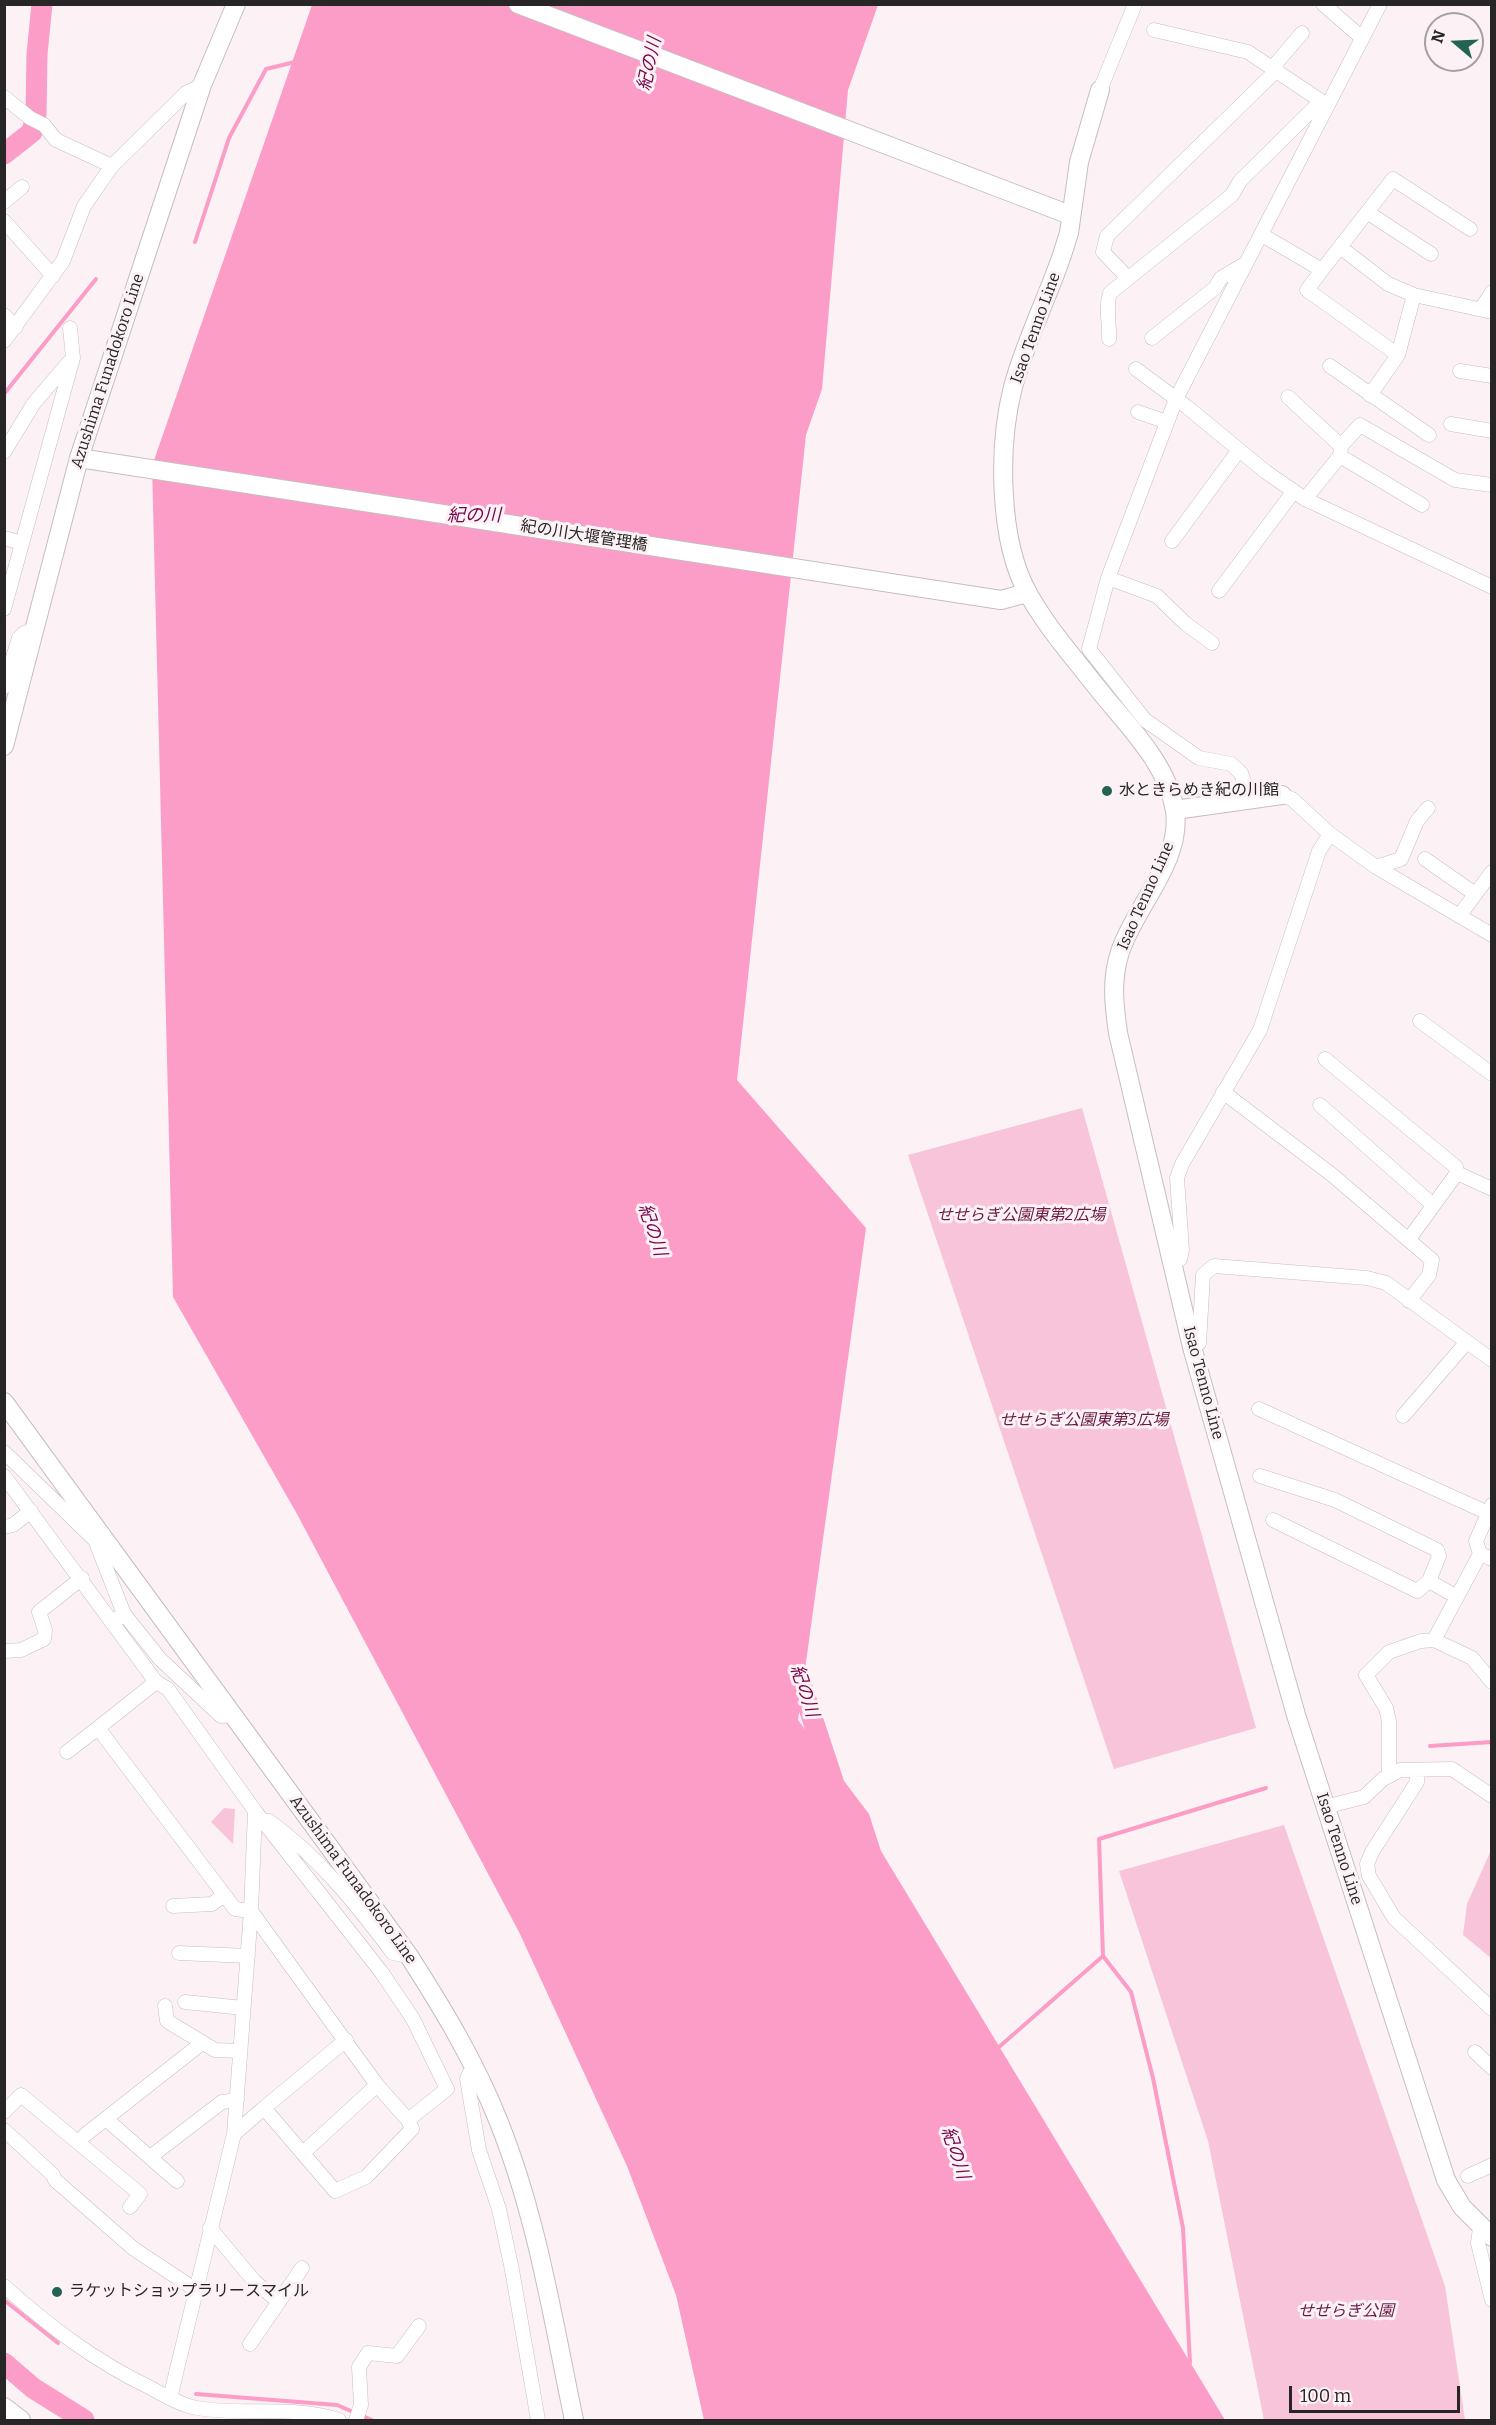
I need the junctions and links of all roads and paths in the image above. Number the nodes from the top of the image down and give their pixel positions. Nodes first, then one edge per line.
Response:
1 (236, 4) edge
2 (518, 4) edge
3 (1135, 4) edge
4 (1323, 4) edge
5 (1380, 4) edge
6 (1154, 30) dead end
7 (1302, 33) dead end
8 (1362, 38) junction
9 (1275, 69) junction
10 (202, 85) junction
11 (1101, 90) joint
12 (4, 97) edge
13 (1324, 104) junction
14 (112, 166) junction
15 (22, 187) dead end
16 (4, 202) edge
17 (1367, 213) junction
18 (1070, 215) junction
19 (4, 220) edge
20 (1470, 229) dead end
21 (1262, 236) junction
22 (1340, 247) junction
23 (1431, 254) dead end
24 (1243, 265) junction
25 (1322, 270) junction
26 (53, 276) junction
27 (1128, 278) junction
28 (1491, 292) edge
29 (1414, 295) junction
30 (1486, 310) edge
31 (4, 315) edge
32 (15, 327) junction
33 (70, 328) dead end
34 (1152, 338) dead end
35 (1108, 339) dead end
36 (4, 342) edge
37 (1398, 355) junction
38 (73, 358) junction
39 (1330, 366) dead end
40 (1136, 369) dead end
41 (1460, 371) dead end
42 (1491, 376) edge
43 (1370, 395) junction
44 (1288, 397) dead end
45 (1176, 399) junction
46 (1138, 412) dead end
47 (1167, 422) junction
48 (1451, 424) dead end
49 (1491, 430) edge
50 (1429, 435) dead end
51 (1239, 450) junction
52 (1341, 451) junction
53 (4, 452) edge
54 (87, 460) junction
55 (1491, 485) edge
56 (1300, 495) junction
57 (1422, 505) dead end
58 (4, 538) edge
59 (1172, 541) dead end
60 (22, 543) junction
61 (1108, 579) junction
62 (1491, 587) edge
63 (1219, 591) dead end
64 (1027, 593) junction
65 (4, 609) edge
66 (34, 630) junction
67 (1212, 643) dead end
68 (4, 687) edge
69 (4, 746) edge
70 (1282, 795) joint
71 (1250, 799) junction
72 (1428, 808) dead end
73 (1175, 810) junction
74 (1330, 834) junction
75 (1425, 859) dead end
76 (1376, 867) junction
77 (1491, 872) edge
78 (1475, 894) junction
79 (1459, 916) junction
80 (1491, 935) edge
81 (1420, 1021) dead end
82 (1325, 1059) dead end
83 (1491, 1074) edge
84 (1223, 1092) junction
85 (1320, 1105) dead end
86 (1457, 1173) junction
87 (1491, 1189) edge
88 (1433, 1205) junction
89 (1409, 1239) junction
90 (1180, 1259) dead end
91 (1409, 1301) junction
92 (1466, 1343) junction
93 (1192, 1347) junction
94 (1491, 1360) edge
95 (4, 1402) edge
96 (1259, 1409) dead end
97 (1403, 1416) dead end
98 (4, 1452) edge
99 (4, 1476) edge
100 (1260, 1476) dead end
101 (1490, 1509) edge
102 (31, 1511) junction
103 (1273, 1520) dead end
104 (4, 1527) edge
105 (99, 1537) junction
106 (1486, 1556) edge
107 (82, 1578) junction
108 (1429, 1581) junction
109 (1457, 1597) junction
110 (119, 1617) junction
111 (1434, 1640) junction
112 (4, 1651) edge
113 (1486, 1665) edge
114 (156, 1682) junction
115 (1491, 1682) edge
116 (234, 1715) junction
117 (98, 1728) junction
118 (67, 1752) dead end
119 (1417, 1770) junction
120 (1389, 1776) junction
121 (1491, 1797) edge
122 (1325, 1807) junction
123 (255, 1811) junction
124 (224, 1895) junction
125 (173, 1906) dead end
126 (251, 1911) junction
127 (179, 1953) dead end
128 (248, 1956) junction
129 (409, 1956) junction
130 (185, 2002) dead end
131 (165, 2006) dead end
132 (243, 2008) junction
133 (1491, 2009) edge
134 (346, 2040) junction
135 (202, 2043) junction
136 (240, 2051) junction
137 (1475, 2052) dead end
138 (1491, 2068) edge
139 (476, 2070) junction
140 (377, 2085) junction
141 (237, 2100) junction
142 (264, 2108) junction
143 (4, 2112) edge
144 (106, 2119) junction
145 (408, 2120) junction
146 (4, 2130) edge
147 (234, 2134) junction
148 (85, 2135) dead end
149 (303, 2153) junction
150 (150, 2157) junction
151 (1491, 2165) edge
152 (1467, 2176) dead end
153 (177, 2181) dead end
154 (130, 2207) dead end
155 (210, 2228) junction
156 (1486, 2232) edge
157 (302, 2268) dead end
158 (4, 2286) edge
159 (196, 2290) junction
160 (1491, 2300) edge
161 (279, 2302) junction
162 (419, 2326) dead end
163 (249, 2344) dead end
164 (170, 2398) junction
165 (4, 2407) edge
166 (358, 2414) edge
167 (21, 2421) edge
168 (339, 2421) edge
169 (538, 2421) edge
170 (574, 2421) edge

1 - 10 main road, Azushima Funadokoro Line
2 - 18 main road
3 - 11 street
4 - 8 street
5 - 8 street
6 - 9 street
7 - 9 street
8 - 13 street
9 - 13 street
9 - 27 street
10 - 14 street
10 - 54 main road, Azushima Funadokoro Line
11 - 18 main road, Isao Tenno Line
12 - 14 street
13 - 21 street
13 - 27 street
14 - 26 street
15 - 16 street
17 - 20 street
17 - 22 street
17 - 23 street
18 - 64 main road, Isao Tenno Line
19 - 26 street
21 - 24 street
21 - 25 street
22 - 25 street
22 - 29 street
24 - 34 street
24 - 45 street
25 - 37 street
26 - 32 street
27 - 35 street
28 - 30 street
29 - 30 street
29 - 37 street
31 - 32 street
32 - 36 street
33 - 38 street
37 - 43 street
38 - 53 street
38 - 60 street
39 - 43 street
40 - 45 street
41 - 42 street
43 - 50 street
44 - 52 street
45 - 47 street
45 - 51 street
46 - 47 street
47 - 61 street
48 - 49 street
51 - 56 street
51 - 59 street
52 - 55 street
52 - 56 street
52 - 57 street
54 - 64 main road, 紀の川大堰管理橋
54 - 66 main road, Azushima Funadokoro Line
56 - 62 street
56 - 63 street
58 - 60 street
60 - 65 street
61 - 67 street
61 - 71 street
64 - 73 main road, Isao Tenno Line
66 - 68 street
66 - 69 main road, Azushima Funadokoro Line
70 - 71 main road
70 - 74 street
71 - 73 main road
72 - 76 street
73 - 93 main road, Isao Tenno Line
74 - 76 street
74 - 84 street
75 - 78 street
76 - 79 street
77 - 78 street
78 - 79 street
79 - 80 street
81 - 83 street
82 - 86 street
84 - 89 street
84 - 90 street
85 - 88 street
86 - 87 street
86 - 88 street
88 - 89 street
89 - 91 street
91 - 92 street
91 - 93 street
92 - 94 street
92 - 97 street
93 - 122 main road, Isao Tenno Line
95 - 105 main road, Azushima Funadokoro Line
96 - 101 street
98 - 105 street
99 - 102 street
100 - 108 street
101 - 106 street
102 - 104 street
102 - 107 street
103 - 108 street
105 - 110 street
105 - 116 main road, Azushima Funadokoro Line
106 - 109 street
107 - 110 street
107 - 112 street
108 - 109 street
109 - 111 street
110 - 114 street
110 - 116 street
111 - 113 street
111 - 120 street
113 - 115 street
114 - 117 street
114 - 123 street
116 - 129 main road, Azushima Funadokoro Line
117 - 118 street
117 - 124 street
119 - 120 street
119 - 121 street
119 - 133 street
120 - 122 street
122 - 156 main road, Isao Tenno Line
123 - 126 street
123 - 129 street
123 - 145 street
124 - 125 street
124 - 126 street
126 - 128 street
126 - 134 street
127 - 128 street
128 - 132 street
129 - 139 main road, Azushima Funadokoro Line
130 - 132 street
131 - 135 street
132 - 136 street
134 - 140 street
134 - 142 street
135 - 136 street
135 - 144 street
136 - 141 street
137 - 138 street
139 - 169 street
139 - 170 main road, Azushima Funadokoro Line
140 - 145 street
140 - 149 street
141 - 147 street
141 - 150 street
142 - 147 street
142 - 149 street
143 - 154 street
144 - 148 street
144 - 150 street
145 - 149 street
146 - 159 street
147 - 155 street
150 - 153 street
151 - 152 street
155 - 159 street
155 - 161 street
156 - 160 street
157 - 161 street
158 - 164 street
159 - 164 street
161 - 163 street
162 - 166 street
164 - 168 street
165 - 167 main road

